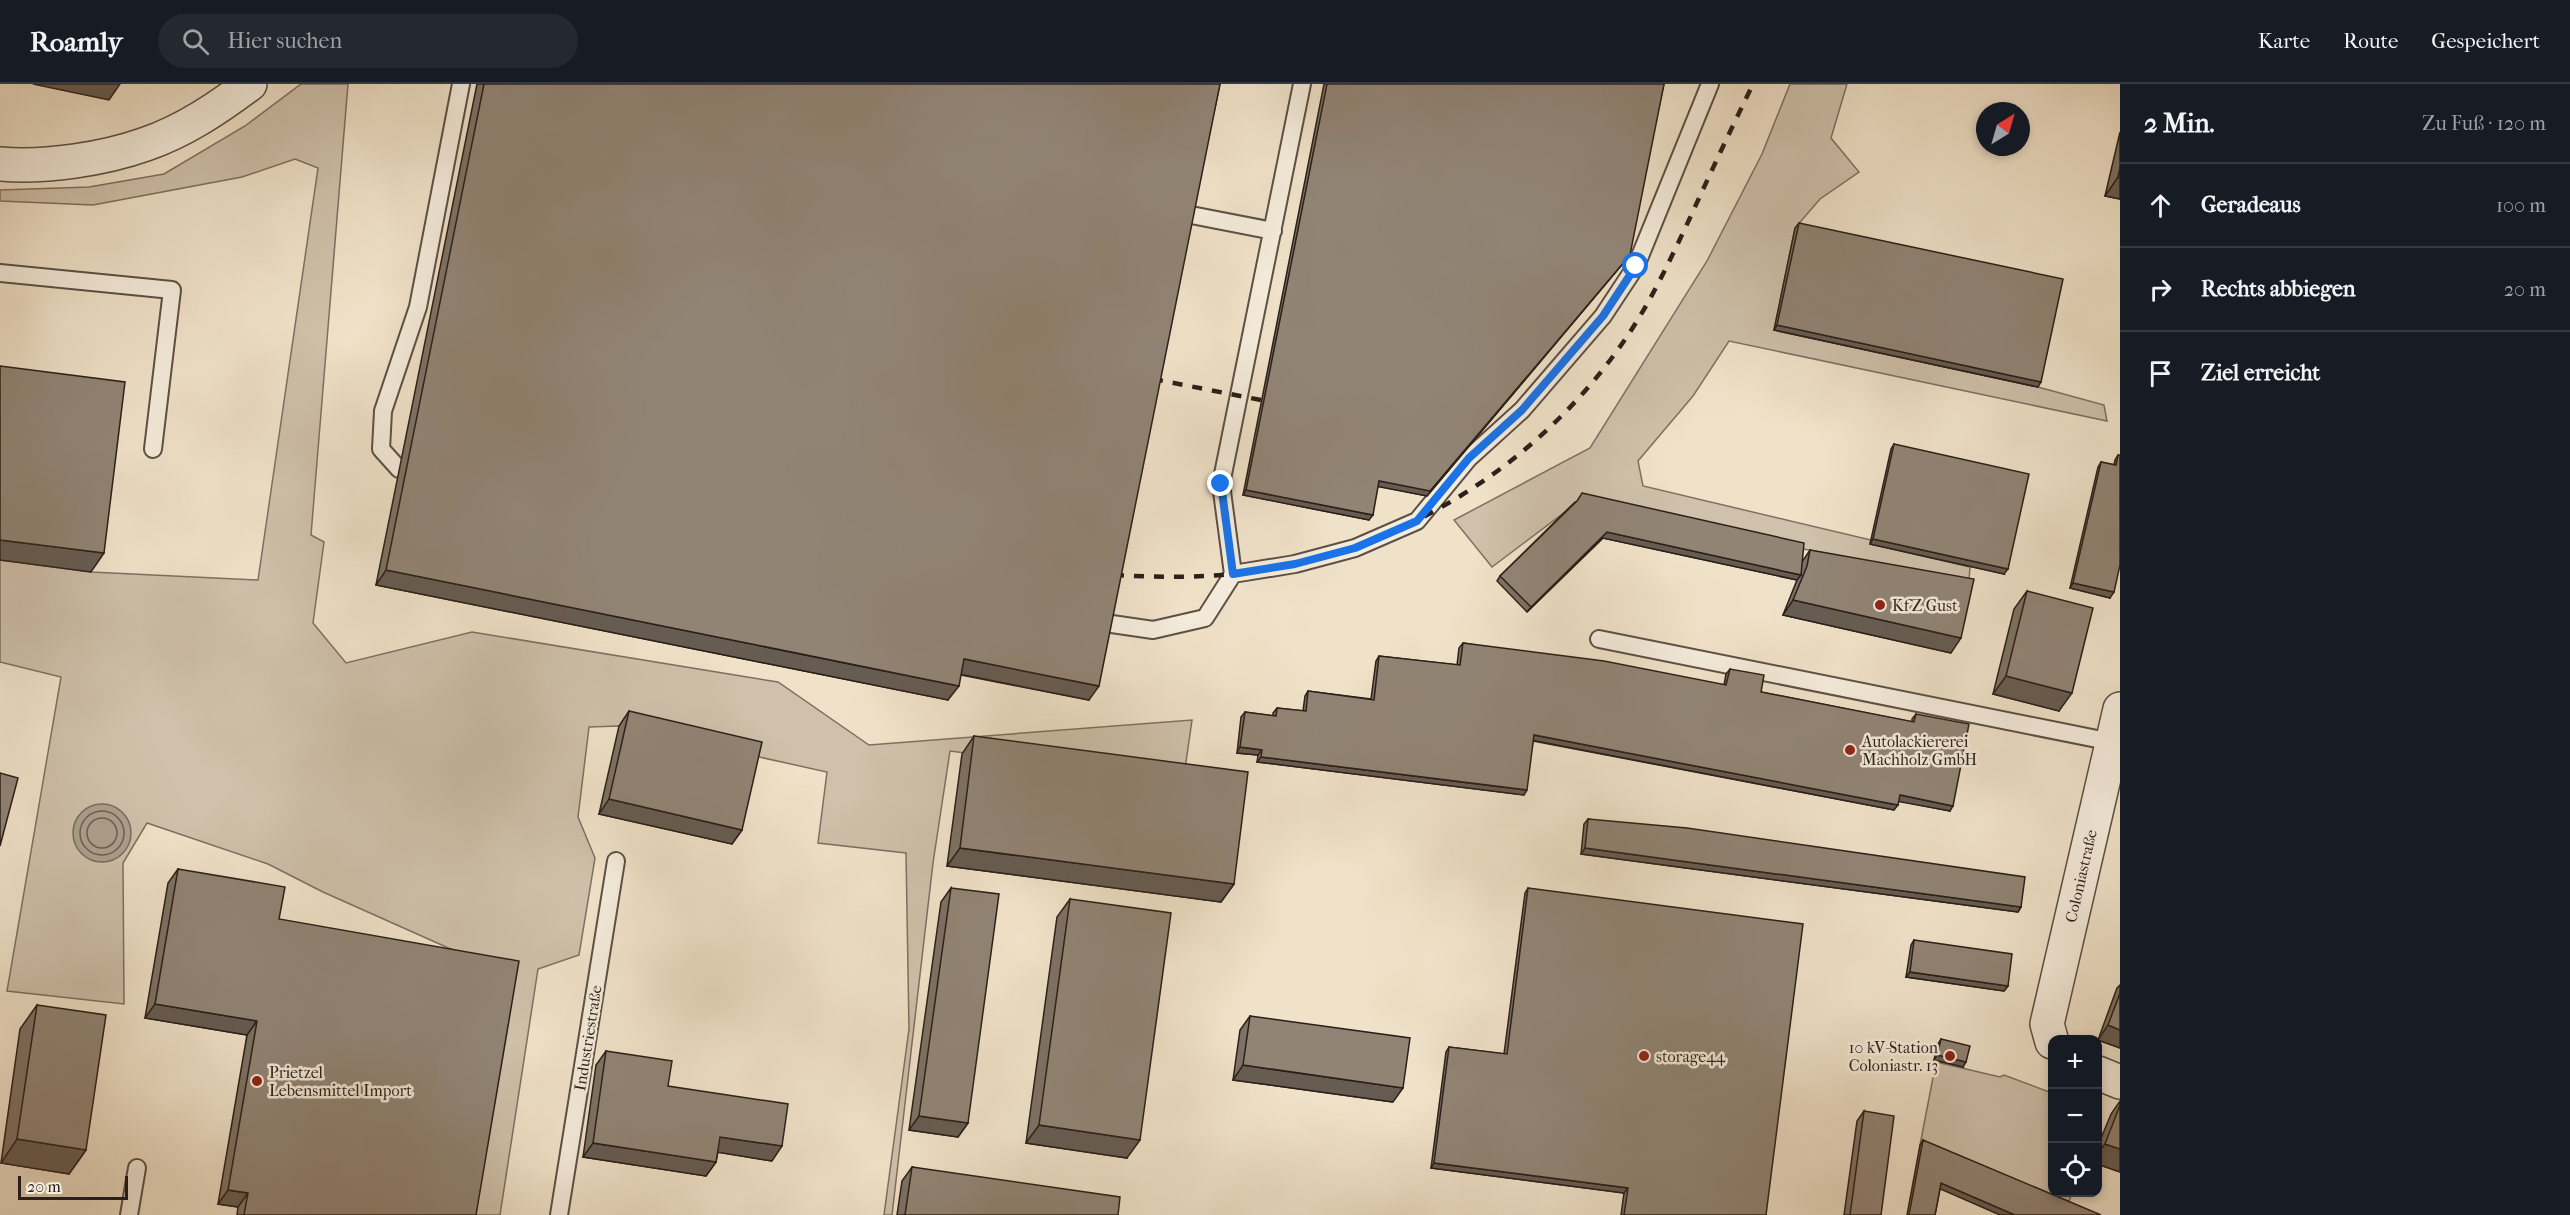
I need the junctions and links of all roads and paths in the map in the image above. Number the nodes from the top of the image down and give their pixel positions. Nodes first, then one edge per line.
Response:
1 (250, 84) edge
2 (461, 84) edge
3 (1302, 84) edge
4 (1710, 84) edge
5 (0, 164) edge
6 (1186, 214) edge
7 (1273, 231) junction
8 (0, 273) edge
9 (153, 449) dead end
10 (399, 468) dead end
11 (1233, 574) junction
12 (1105, 623) edge
13 (1599, 639) dead end
14 (2120, 709) edge
15 (2112, 742) junction
16 (616, 861) dead end
17 (2050, 1035) edge
18 (2102, 1075) edge
19 (2120, 1082) edge
20 (137, 1168) dead end
21 (129, 1215) edge
22 (559, 1215) edge

1 - 5 street
2 - 10 lane
3 - 7 lane
4 - 11 lane
6 - 7 lane
7 - 11 lane
8 - 9 lane
11 - 12 lane
13 - 15 lane
14 - 15 street, Coloniastraße
15 - 17 street, Coloniastraße
16 - 22 lane, Industriestraße
18 - 19 street
20 - 21 lane

